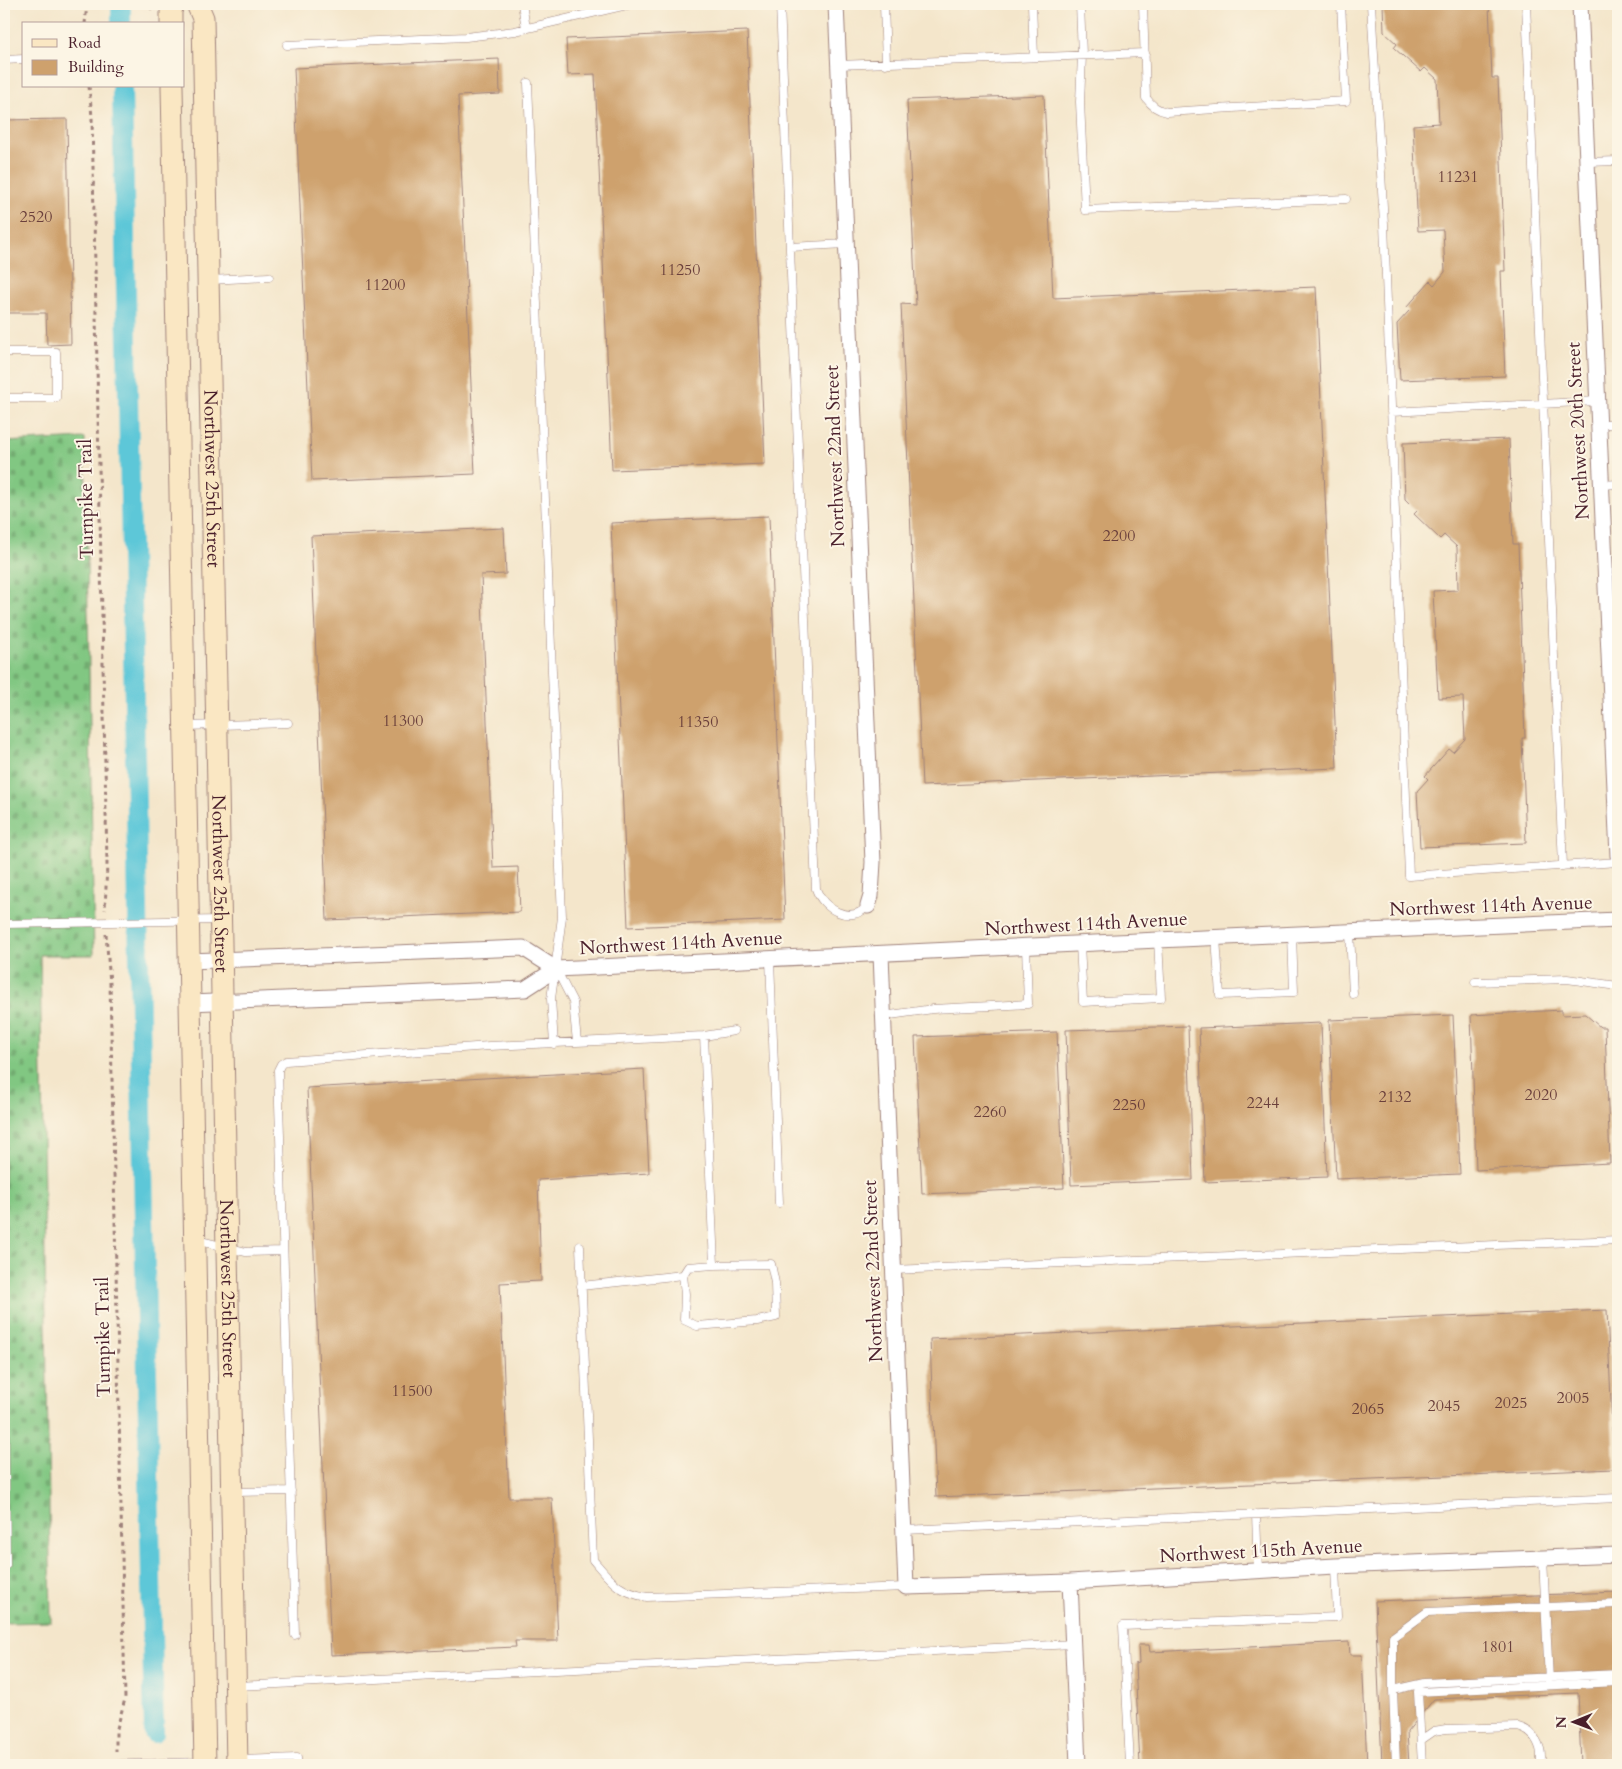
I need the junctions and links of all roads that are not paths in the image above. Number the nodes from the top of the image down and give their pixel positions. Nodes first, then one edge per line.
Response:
1 (173, 4) edge
2 (197, 4) edge
3 (522, 4) edge
4 (631, 4) edge
5 (780, 4) edge
6 (836, 4) edge
7 (884, 4) edge
8 (1032, 4) edge
9 (1080, 4) edge
10 (1143, 4) edge
11 (1341, 4) edge
12 (1371, 4) edge
13 (1526, 4) edge
14 (1580, 4) edge
15 (171, 22) edge
16 (526, 28) junction
17 (286, 45) dead end
18 (1145, 53) junction
19 (1082, 56) junction
20 (1034, 58) junction
21 (22, 59) edge
22 (4, 60) edge
23 (886, 64) junction
24 (838, 65) junction
25 (528, 83) dead end
26 (172, 88) edge
27 (1618, 161) edge
28 (1587, 162) junction
29 (1346, 199) dead end
30 (846, 244) junction
31 (790, 247) junction
32 (269, 277) dead end
33 (208, 280) junction
34 (4, 352) edge
35 (4, 398) edge
36 (1597, 401) junction
37 (1544, 405) junction
38 (1390, 412) junction
39 (1598, 424) junction
40 (1618, 424) edge
41 (1618, 484) edge
42 (1601, 485) junction
43 (1615, 697) edge
44 (288, 723) dead end
45 (184, 726) junction
46 (217, 726) junction
47 (1616, 761) edge
48 (1618, 856) edge
49 (1618, 862) edge
50 (1563, 866) junction
51 (868, 906) joint
52 (189, 920) junction
53 (221, 920) junction
54 (1618, 920) edge
55 (4, 924) edge
56 (1350, 932) junction
57 (1292, 935) junction
58 (1216, 938) junction
59 (1158, 940) junction
60 (1080, 944) junction
61 (1026, 947) junction
62 (881, 954) junction
63 (770, 959) junction
64 (221, 960) junction
65 (189, 961) junction
66 (556, 969) junction
67 (1475, 982) dead end
68 (1618, 986) edge
69 (1353, 994) dead end
70 (222, 1002) junction
71 (190, 1003) junction
72 (883, 1016) junction
73 (734, 1031) dead end
74 (704, 1036) junction
75 (577, 1042) junction
76 (554, 1044) junction
77 (778, 1203) dead end
78 (194, 1239) junction
79 (1618, 1240) edge
80 (580, 1246) dead end
81 (227, 1248) junction
82 (283, 1251) junction
83 (714, 1265) junction
84 (893, 1270) junction
85 (683, 1275) junction
86 (581, 1286) junction
87 (4, 1364) edge
88 (290, 1491) junction
89 (232, 1492) junction
90 (1618, 1498) edge
91 (1256, 1514) junction
92 (904, 1530) junction
93 (1618, 1555) edge
94 (1543, 1558) junction
95 (4, 1565) edge
96 (1335, 1566) junction
97 (1258, 1570) junction
98 (1070, 1582) junction
99 (906, 1586) junction
100 (1618, 1604) edge
101 (295, 1635) dead end
102 (1073, 1644) junction
103 (1618, 1674) edge
104 (1618, 1682) edge
105 (1549, 1685) junction
106 (235, 1687) junction
107 (1393, 1690) junction
108 (1420, 1740) junction
109 (237, 1763) edge
110 (205, 1764) edge
111 (98, 1765) edge
112 (298, 1765) edge
113 (1078, 1765) edge
114 (1130, 1765) edge
115 (1396, 1765) edge
116 (1422, 1765) edge
117 (1540, 1765) edge

1 - 15 main road
2 - 33 main road, Northwest 25th Street
3 - 16 lane
4 - 16 lane
5 - 31 lane
6 - 24 street, Northwest 22nd Street
7 - 23 lane
8 - 20 lane
9 - 19 lane
10 - 18 lane
11 - 18 lane
12 - 38 lane
13 - 37 lane
14 - 28 street, Northwest 20th Street
16 - 17 lane
18 - 19 lane
19 - 20 lane
19 - 29 lane
20 - 23 lane
21 - 22 lane
23 - 24 lane
24 - 30 street, Northwest 22nd Street
25 - 66 lane
26 - 45 main road, Northwest 25th Street
27 - 28 lane
28 - 36 street, Northwest 20th Street
30 - 31 lane
30 - 51 street, Northwest 22nd Street
31 - 51 lane
32 - 33 lane
33 - 46 main road, Northwest 25th Street
34 - 35 lane
36 - 37 lane
36 - 39 street, Northwest 20th Street
37 - 38 lane
37 - 50 lane
38 - 50 lane
39 - 40 lane
39 - 42 street, Northwest 20th Street
41 - 42 lane
42 - 43 street, Northwest 20th Street
43 - 47 street, Northwest 20th Street
44 - 46 lane
45 - 46 lane
45 - 52 main road, Northwest 25th Street
46 - 53 main road, Northwest 25th Street
47 - 48 street, Northwest 20th Street
49 - 50 lane
52 - 53 lane
52 - 55 lane
52 - 65 main road, Northwest 25th Street
53 - 64 main road, Northwest 25th Street
54 - 56 street, Northwest 114th Avenue
56 - 57 street, Northwest 114th Avenue
56 - 69 lane
57 - 58 street, Northwest 114th Avenue
57 - 58 lane
58 - 59 street, Northwest 114th Avenue
59 - 60 street, Northwest 114th Avenue
59 - 60 lane
60 - 61 street, Northwest 114th Avenue
61 - 62 street, Northwest 114th Avenue
61 - 72 lane
62 - 63 street, Northwest 114th Avenue
62 - 72 street, Northwest 22nd Street
63 - 66 street, Northwest 114th Avenue
63 - 77 lane
64 - 65 street, Northwest 114th Avenue
64 - 66 street, Northwest 114th Avenue
64 - 70 main road, Northwest 25th Street
65 - 71 main road, Northwest 25th Street
66 - 70 street, Northwest 114th Avenue
66 - 75 lane
66 - 76 lane
67 - 68 lane
70 - 71 street, Northwest 114th Avenue
70 - 81 main road, Northwest 25th Street
71 - 78 main road, Northwest 25th Street
72 - 84 street, Northwest 22nd Street
73 - 74 lane
74 - 75 lane
74 - 83 lane
75 - 76 lane
76 - 82 lane
78 - 81 lane
78 - 110 main road, Northwest 25th Street
79 - 84 lane
80 - 86 lane
81 - 82 lane
81 - 89 main road, Northwest 25th Street
82 - 88 lane
83 - 85 lane
83 - 85 lane
84 - 92 street, Northwest 22nd Street
85 - 86 lane
86 - 99 lane
87 - 95 lane
88 - 89 lane
88 - 101 lane
89 - 106 main road, Northwest 25th Street
90 - 91 lane
91 - 92 lane
91 - 97 lane
92 - 99 street, Northwest 22nd Street
93 - 94 street, Northwest 115th Avenue
94 - 96 street, Northwest 115th Avenue
94 - 105 lane
96 - 97 street, Northwest 115th Avenue
96 - 114 lane
97 - 98 street, Northwest 115th Avenue
98 - 99 street, Northwest 115th Avenue
98 - 102 street
100 - 107 lane
102 - 106 lane
102 - 113 street
103 - 107 lane
104 - 105 lane
105 - 108 lane
106 - 109 main road, Northwest 25th Street
107 - 115 lane
108 - 116 lane
108 - 117 lane
109 - 110 main road
109 - 112 lane
110 - 111 lane

